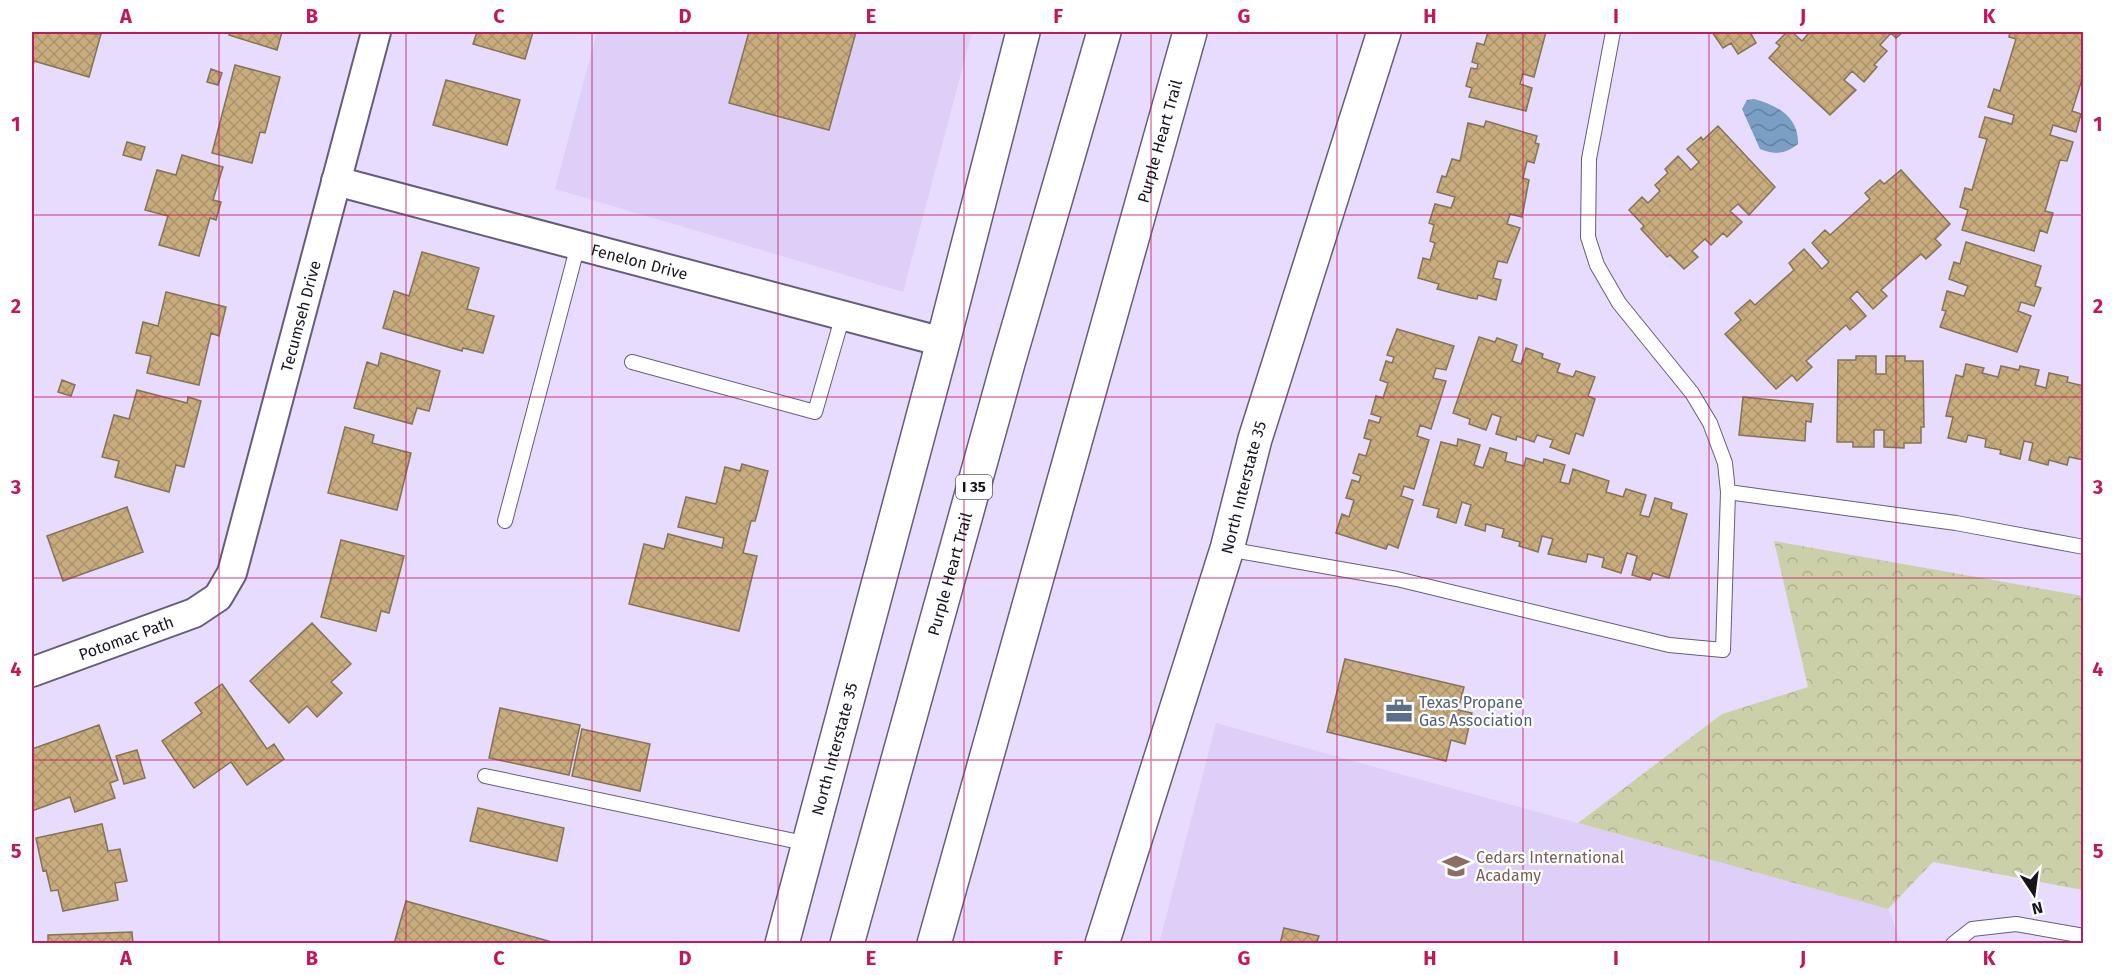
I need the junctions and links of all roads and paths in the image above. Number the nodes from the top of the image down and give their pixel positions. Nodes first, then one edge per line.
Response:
1 (376, 32) edge
2 (1023, 32) edge
3 (1104, 32) edge
4 (1190, 32) edge
5 (1384, 32) edge
6 (1613, 32) edge
7 (336, 181) junction
8 (578, 245) junction
9 (843, 315) junction
10 (943, 342) junction
11 (632, 362) dead end
12 (1728, 492) junction
13 (505, 521) dead end
14 (2084, 547) edge
15 (1227, 549) junction
16 (218, 597) joint
17 (32, 672) edge
18 (485, 776) dead end
19 (809, 843) junction
20 (2084, 936) edge
21 (782, 944) edge
22 (847, 944) edge
23 (934, 944) edge
24 (1102, 944) edge
25 (1953, 944) edge

1 - 7 street, Tecumseh Drive
2 - 10 main road, North Interstate 35
3 - 22 main road, Purple Heart Trail / I 35
4 - 23 main road, Purple Heart Trail
5 - 15 main road, North Interstate 35
6 - 12 lane
7 - 8 street, Fenelon Drive
7 - 16 street, Tecumseh Drive
8 - 9 street, Fenelon Drive
8 - 13 lane
9 - 10 street, Fenelon Drive
9 - 11 lane
10 - 19 main road, North Interstate 35
12 - 14 lane
12 - 15 lane
15 - 24 main road, North Interstate 35
16 - 17 street, Potomac Path
18 - 19 lane
19 - 21 main road, North Interstate 35
20 - 25 lane

